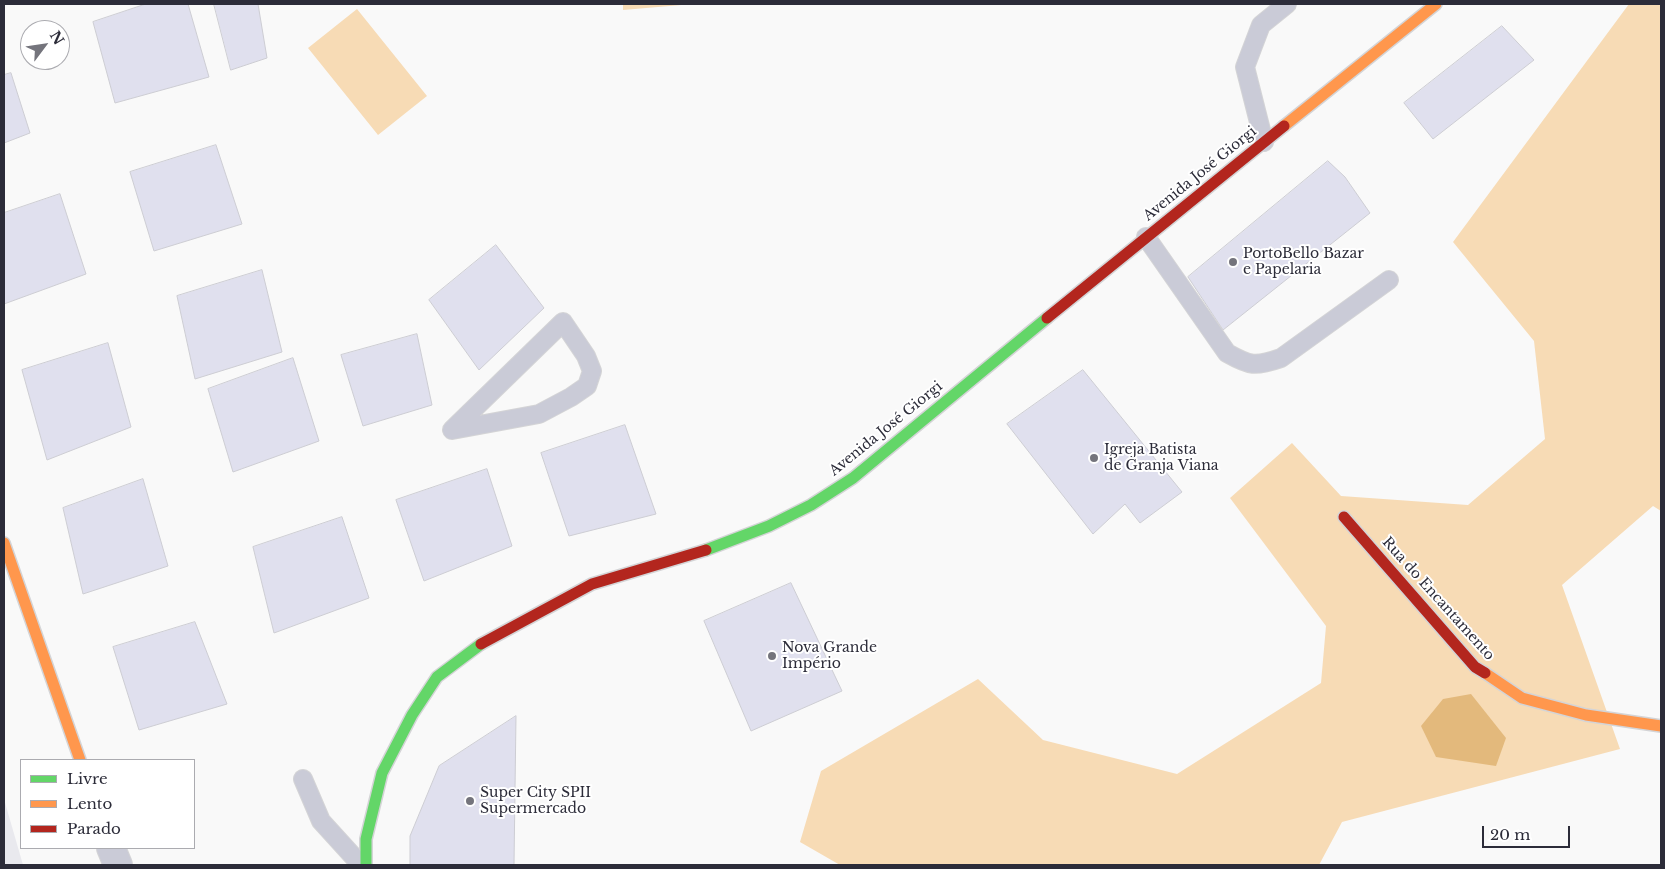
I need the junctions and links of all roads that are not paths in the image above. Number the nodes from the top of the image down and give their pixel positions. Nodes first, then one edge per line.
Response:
1 (1286, 4) edge
2 (1436, 4) edge
3 (1264, 142) junction
4 (1146, 237) junction
5 (1389, 280) dead end
6 (452, 430) joint
7 (1344, 517) dead end
8 (4, 543) edge
9 (1661, 726) edge
10 (80, 759) edge
11 (303, 779) dead end
12 (111, 849) edge
13 (118, 865) edge
14 (361, 865) edge
15 (366, 865) edge

1 - 3 lane
2 - 3 street, Avenida José Giorgi
3 - 4 street, Avenida José Giorgi
4 - 5 lane
4 - 15 street, Avenida José Giorgi
6 - 6 lane
7 - 9 street, Rua do Encantamento
8 - 10 street
11 - 14 lane
12 - 13 street

